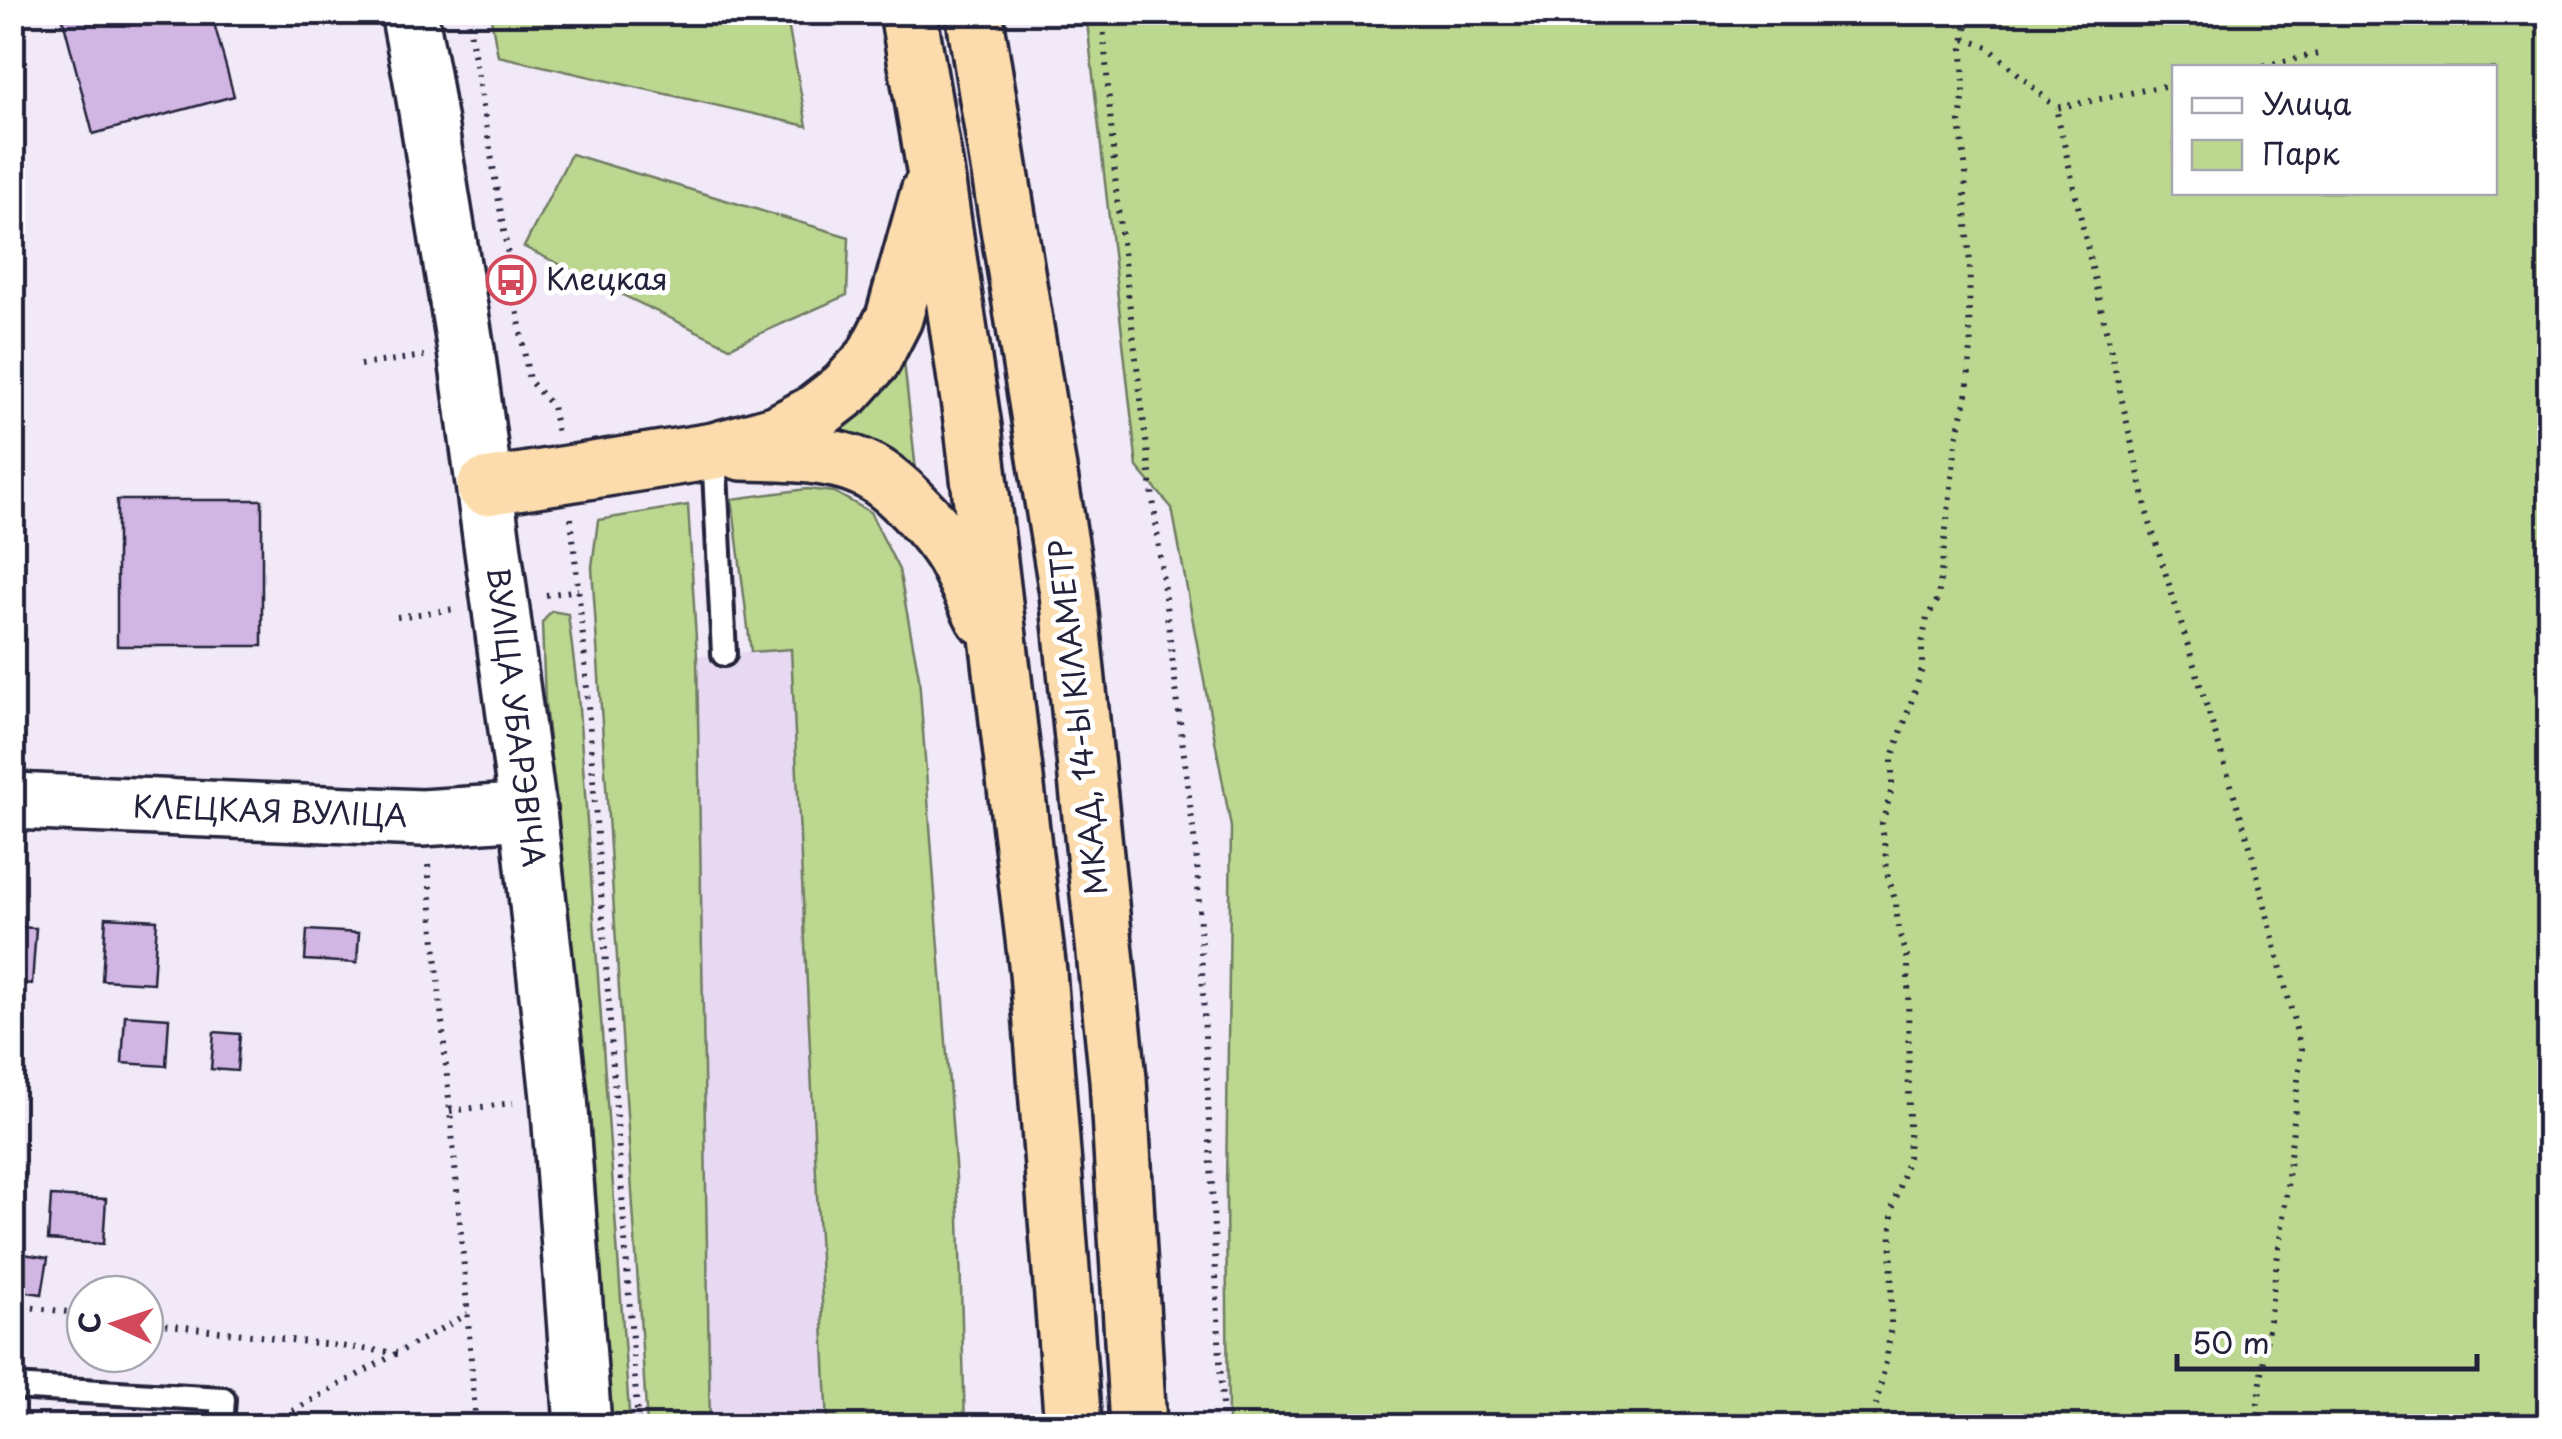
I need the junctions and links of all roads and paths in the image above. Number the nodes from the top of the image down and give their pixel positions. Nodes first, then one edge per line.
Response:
1 (408, 12) edge
2 (466, 12) edge
3 (908, 12) edge
4 (974, 12) edge
5 (1102, 12) edge
6 (1969, 12) edge
7 (1965, 39) junction
8 (2318, 54) dead end
9 (2267, 65) edge
10 (2172, 84) edge
11 (2056, 108) junction
12 (935, 170) junction
13 (714, 451) junction
14 (567, 474) junction
15 (485, 488) junction
16 (1000, 651) junction
17 (724, 654) dead end
18 (12, 801) edge
19 (528, 811) junction
20 (422, 818) junction
21 (559, 1098) junction
22 (450, 1112) junction
23 (12, 1305) edge
24 (65, 1312) edge
25 (468, 1314) junction
26 (165, 1325) edge
27 (397, 1354) junction
28 (12, 1387) edge
29 (221, 1426) edge
30 (265, 1426) edge
31 (476, 1426) edge
32 (583, 1426) edge
33 (638, 1426) edge
34 (1072, 1426) edge
35 (1138, 1426) edge
36 (1223, 1426) edge
37 (1871, 1426) edge
38 (2256, 1426) edge

1 - 15 main road, ВУЛІЦА УБАРЭВІЧА
2 - 14 path
3 - 12 highway
4 - 35 highway, МКАД, 14-Ы КІЛАМЕТР
5 - 36 path
6 - 7 path
7 - 11 path
7 - 37 path
8 - 9 path
10 - 11 path
11 - 38 path
12 - 13 highway
12 - 16 highway
13 - 14 highway
13 - 16 highway
13 - 17 lane
14 - 15 highway
14 - 33 path
15 - 19 main road, ВУЛІЦА УБАРЭВІЧА
16 - 34 highway
18 - 20 main road, КЛЕЦКАЯ ВУЛІЦА
19 - 20 main road, КЛЕЦКАЯ ВУЛІЦА
19 - 21 main road, ВУЛІЦА УБАРЭВІЧА
20 - 22 path
21 - 22 path
21 - 32 main road, ВУЛІЦА УБАРЭВІЧА
22 - 25 path
23 - 24 path
25 - 27 path
25 - 31 path
26 - 27 path
27 - 30 path
28 - 29 lane

